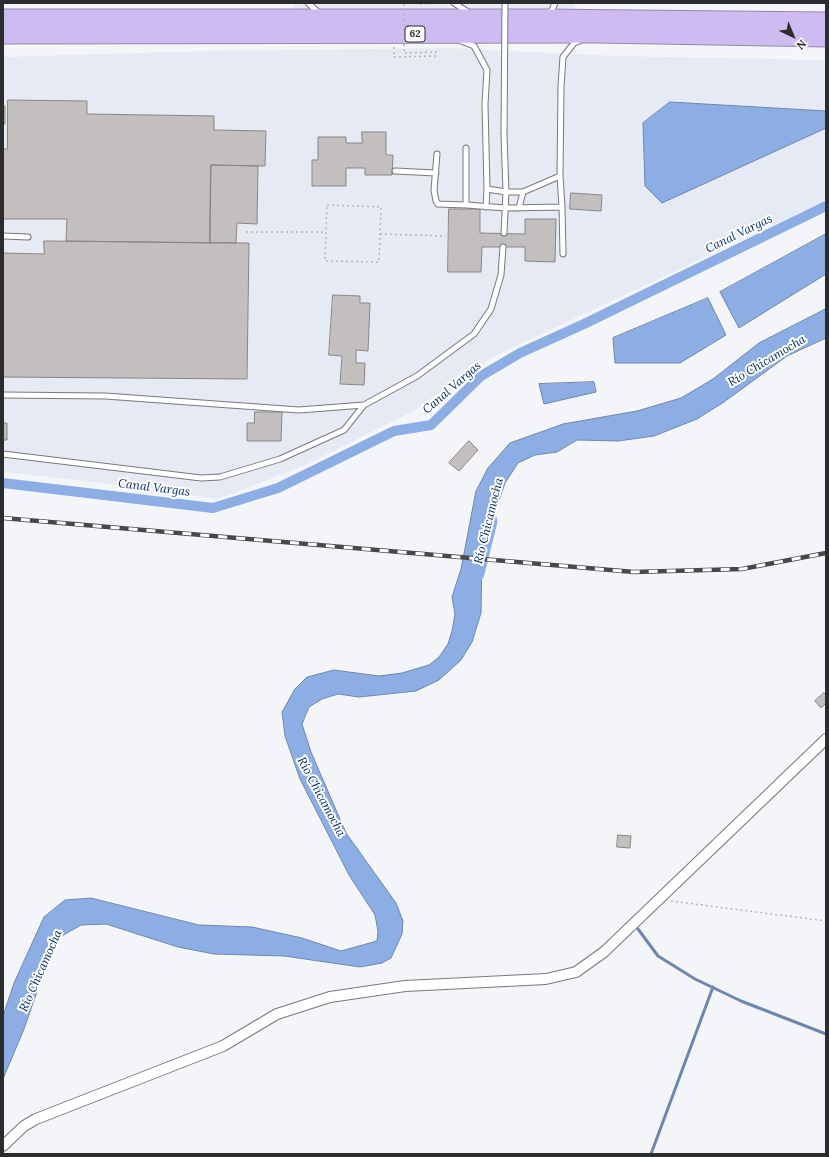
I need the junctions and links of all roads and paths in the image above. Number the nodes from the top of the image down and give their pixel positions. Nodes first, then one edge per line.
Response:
1 (308, 3) edge
2 (441, 3) edge
3 (454, 3) edge
4 (504, 3) edge
5 (555, 3) edge
6 (404, 4) edge
7 (411, 4) edge
8 (419, 4) edge
9 (3, 18) edge
10 (542, 18) junction
11 (328, 19) junction
12 (481, 19) junction
13 (826, 21) edge
14 (394, 34) junction
15 (446, 34) junction
16 (598, 34) junction
17 (3, 35) edge
18 (826, 38) edge
19 (466, 148) dead end
20 (437, 154) dead end
21 (395, 172) dead end
22 (436, 173) junction
23 (560, 176) junction
24 (487, 190) junction
25 (506, 192) junction
26 (523, 192) junction
27 (466, 205) junction
28 (486, 207) junction
29 (562, 207) junction
30 (506, 208) junction
31 (519, 208) junction
32 (246, 232) dead end
33 (326, 232) junction
34 (504, 233) dead end
35 (380, 234) junction
36 (3, 236) edge
37 (446, 236) dead end
38 (28, 237) dead end
39 (503, 247) dead end
40 (563, 254) dead end
41 (3, 395) edge
42 (364, 405) junction
43 (3, 454) edge
44 (826, 739) edge
45 (658, 900) junction
46 (826, 921) edge
47 (3, 1146) edge

1 - 11 lane
2 - 8 path
3 - 12 lane
4 - 25 lane, bridge
5 - 10 lane
6 - 7 path
6 - 14 path, bridge
9 - 11 highway, 62
10 - 12 highway, 62
10 - 13 highway, 62
11 - 12 highway, 62
14 - 15 highway, 62
14 - 17 highway, 62
15 - 16 highway, 62
15 - 24 lane
16 - 18 highway, 62
16 - 23 lane
19 - 27 lane
20 - 22 lane
21 - 22 lane
22 - 27 lane
23 - 26 lane
23 - 29 lane
24 - 25 lane
24 - 28 lane
25 - 26 lane
25 - 30 lane
26 - 31 lane
27 - 28 lane
28 - 30 lane
29 - 31 lane
29 - 40 lane
30 - 31 lane
30 - 34 lane
32 - 33 path
33 - 35 path
33 - 35 path
35 - 37 path
36 - 38 lane
39 - 42 lane
41 - 42 lane
42 - 43 lane
44 - 45 street
45 - 46 path
45 - 47 street

